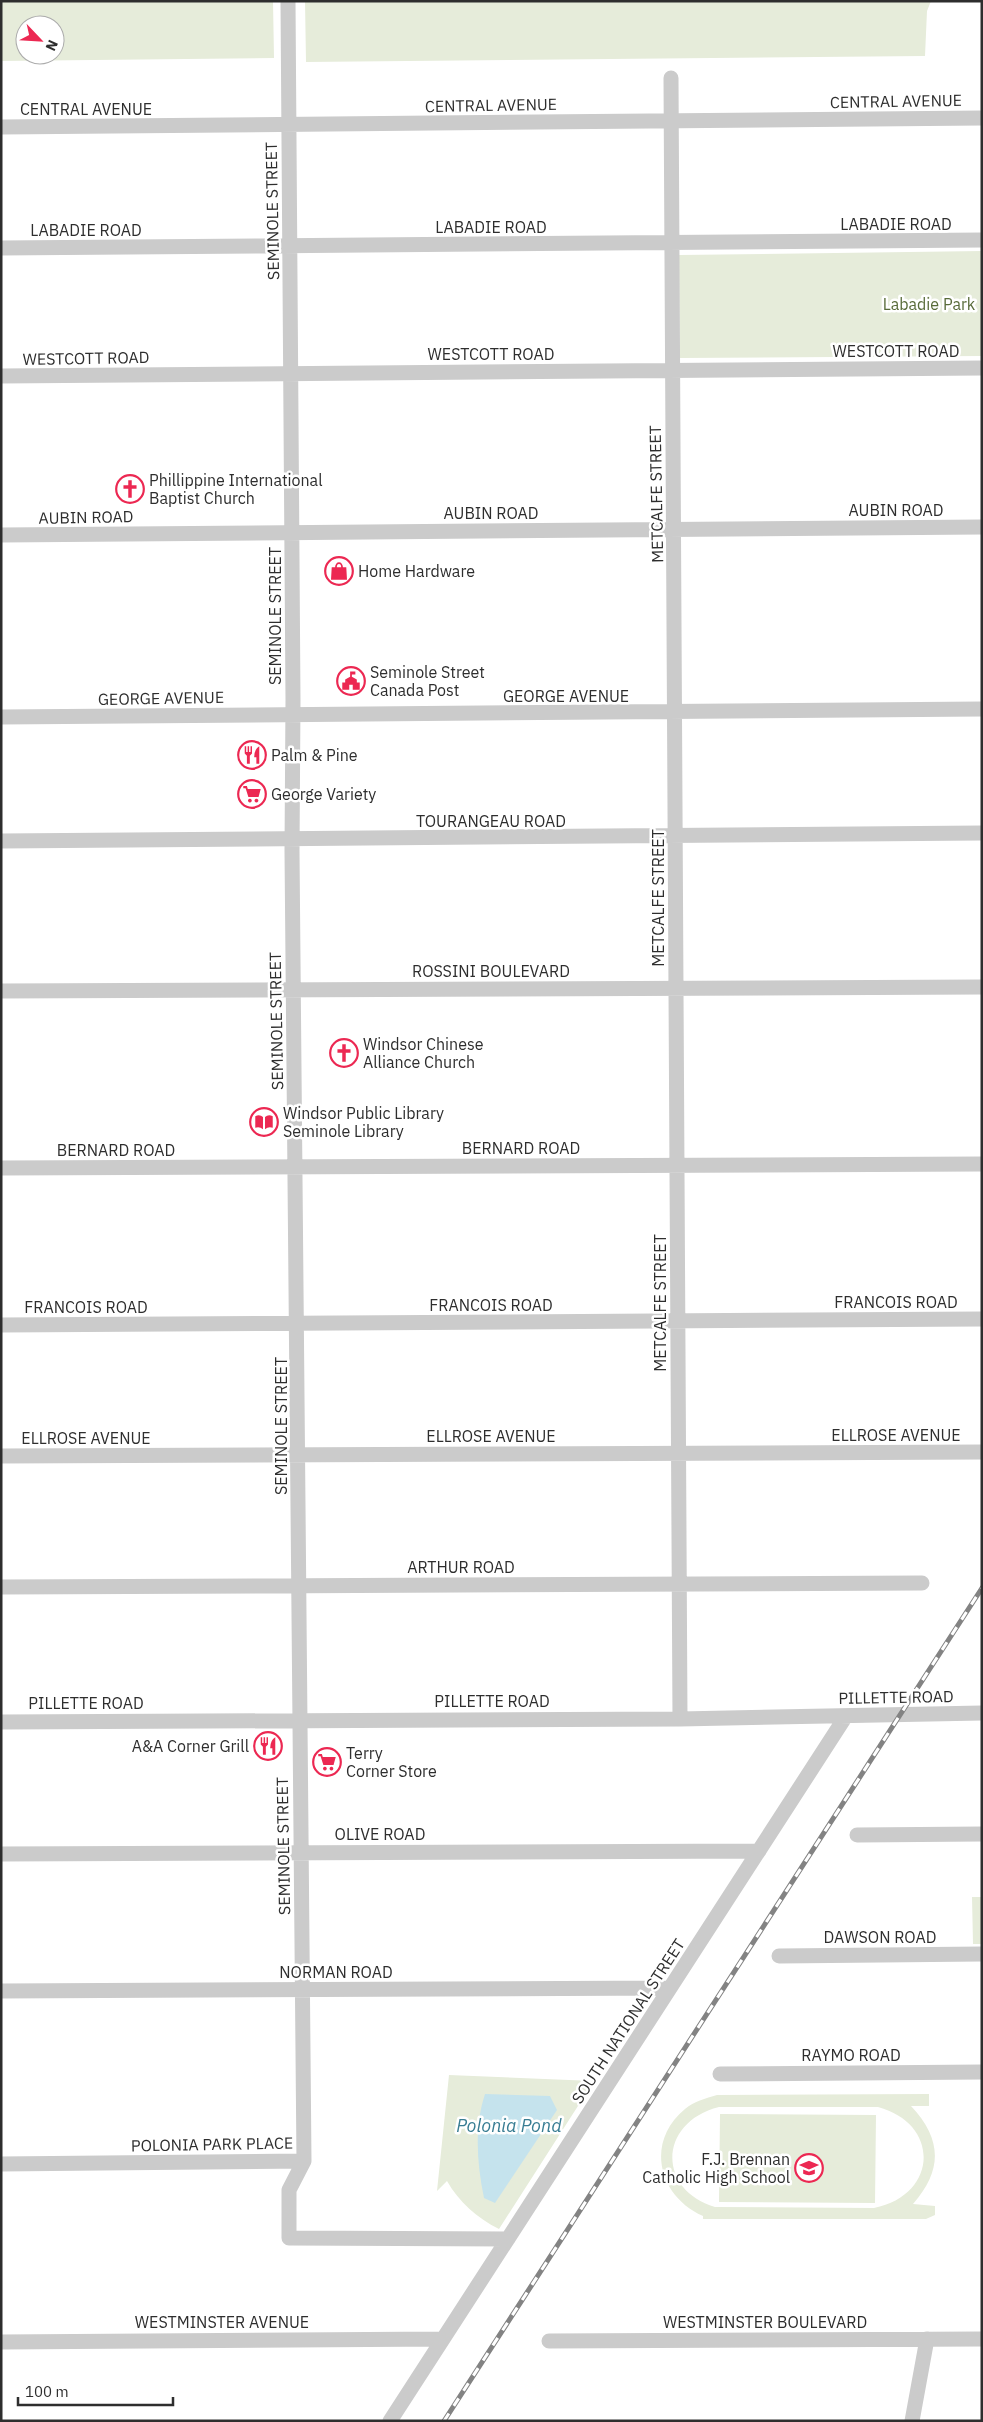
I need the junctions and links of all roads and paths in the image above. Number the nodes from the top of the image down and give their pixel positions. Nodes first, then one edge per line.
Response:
1 (288, 1) edge
2 (671, 78) dead end
3 (982, 118) edge
4 (671, 121) junction
5 (288, 124) junction
6 (1, 127) edge
7 (982, 240) edge
8 (672, 243) junction
9 (290, 246) junction
10 (1, 248) edge
11 (982, 368) edge
12 (672, 370) junction
13 (291, 373) junction
14 (1, 376) edge
15 (982, 527) edge
16 (674, 529) junction
17 (292, 533) junction
18 (1, 535) edge
19 (982, 708) edge
20 (675, 713) junction
21 (293, 714) junction
22 (1, 717) edge
23 (982, 833) edge
24 (676, 837) junction
25 (292, 840) junction
26 (1, 841) edge
27 (982, 987) edge
28 (676, 988) junction
29 (293, 990) junction
30 (1, 991) edge
31 (982, 1164) edge
32 (677, 1165) junction
33 (295, 1166) junction
34 (1, 1168) edge
35 (982, 1319) edge
36 (678, 1321) junction
37 (298, 1323) junction
38 (1, 1325) edge
39 (982, 1452) edge
40 (678, 1453) junction
41 (299, 1454) junction
42 (1, 1456) edge
43 (922, 1583) dead end
44 (679, 1584) junction
45 (299, 1585) junction
46 (1, 1587) edge
47 (982, 1713) edge
48 (846, 1716) junction
49 (299, 1719) junction
50 (680, 1719) junction
51 (1, 1722) edge
52 (982, 1834) edge
53 (857, 1835) dead end
54 (302, 1851) junction
55 (759, 1851) junction
56 (1, 1854) edge
57 (982, 1954) edge
58 (779, 1956) dead end
59 (670, 1988) junction
60 (302, 1990) junction
61 (1, 1991) edge
62 (982, 2072) edge
63 (720, 2074) dead end
64 (304, 2161) junction
65 (1, 2164) edge
66 (508, 2238) junction
67 (443, 2339) junction
68 (927, 2339) junction
69 (982, 2339) edge
70 (549, 2341) dead end
71 (1, 2342) edge
72 (390, 2421) edge
73 (912, 2421) edge

1 - 5 street, SEMINOLE STREET
2 - 4 street, METCALFE STREET
3 - 4 street, CENTRAL AVENUE
4 - 5 street, CENTRAL AVENUE
4 - 8 street, METCALFE STREET
5 - 6 street, CENTRAL AVENUE
5 - 9 street, SEMINOLE STREET
7 - 8 street, LABADIE ROAD
8 - 9 street, LABADIE ROAD
8 - 12 street, METCALFE STREET
9 - 10 street, LABADIE ROAD
9 - 13 street, SEMINOLE STREET
11 - 12 street, WESTCOTT ROAD
12 - 13 street, WESTCOTT ROAD
12 - 16 street, METCALFE STREET
13 - 14 street, WESTCOTT ROAD
13 - 17 street, SEMINOLE STREET
15 - 16 street, AUBIN ROAD
16 - 17 street, AUBIN ROAD
16 - 20 street, METCALFE STREET
17 - 18 street, AUBIN ROAD
17 - 21 street, SEMINOLE STREET
19 - 20 street, GEORGE AVENUE
20 - 21 street, GEORGE AVENUE
20 - 24 street, METCALFE STREET
21 - 22 street, GEORGE AVENUE
21 - 25 street, SEMINOLE STREET
23 - 24 street, TOURANGEAU ROAD
24 - 25 street, TOURANGEAU ROAD
24 - 28 street, METCALFE STREET
25 - 26 street, TOURANGEAU ROAD
25 - 29 street, SEMINOLE STREET
27 - 28 street, ROSSINI BOULEVARD
28 - 29 street, ROSSINI BOULEVARD
28 - 32 street, METCALFE STREET
29 - 30 street, ROSSINI BOULEVARD
29 - 33 street, SEMINOLE STREET
31 - 32 street, BERNARD ROAD
32 - 33 street, BERNARD ROAD
32 - 36 street, METCALFE STREET
33 - 34 street, BERNARD ROAD
33 - 37 street, SEMINOLE STREET
35 - 36 street, FRANCOIS ROAD
36 - 37 street, FRANCOIS ROAD
36 - 40 street, METCALFE STREET
37 - 38 street, FRANCOIS ROAD
37 - 41 street, SEMINOLE STREET
39 - 40 street, ELLROSE AVENUE
40 - 41 street, ELLROSE AVENUE
40 - 44 street, METCALFE STREET
41 - 42 street, ELLROSE AVENUE
41 - 45 street, SEMINOLE STREET
43 - 44 street, ARTHUR ROAD
44 - 45 street, ARTHUR ROAD
44 - 50 street, METCALFE STREET
45 - 46 street, ARTHUR ROAD
45 - 49 street, SEMINOLE STREET
47 - 48 street, PILLETTE ROAD
48 - 50 street, PILLETTE ROAD
48 - 55 street, SOUTH NATIONAL STREET
49 - 50 street, PILLETTE ROAD
49 - 51 street, PILLETTE ROAD
49 - 54 street, SEMINOLE STREET
52 - 53 street
54 - 55 street, OLIVE ROAD
54 - 56 street, OLIVE ROAD
54 - 60 street, SEMINOLE STREET
55 - 59 street, SOUTH NATIONAL STREET
57 - 58 street, DAWSON ROAD
59 - 60 street, NORMAN ROAD
59 - 66 street, SOUTH NATIONAL STREET
60 - 61 street, NORMAN ROAD
60 - 64 street, SEMINOLE STREET
62 - 63 street, RAYMO ROAD
64 - 65 street, POLONIA PARK PLACE
64 - 66 street, POLONIA PARK PLACE
66 - 67 street, SOUTH NATIONAL STREET
67 - 71 street, WESTMINSTER AVENUE
67 - 72 street, SOUTH NATIONAL STREET
68 - 69 street, WESTMINSTER BOULEVARD
68 - 70 street, WESTMINSTER BOULEVARD
68 - 73 street

